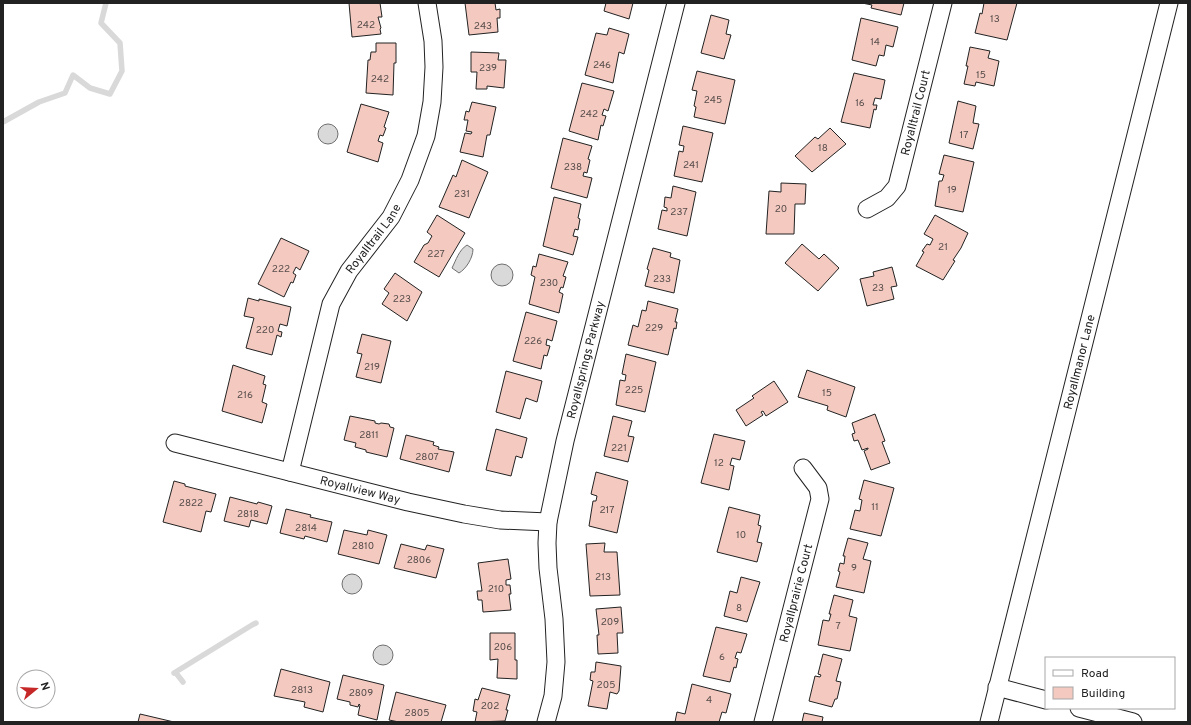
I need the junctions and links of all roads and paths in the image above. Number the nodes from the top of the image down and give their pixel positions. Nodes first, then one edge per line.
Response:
1 (427, 3) edge
2 (676, 3) edge
3 (943, 3) edge
4 (1169, 3) edge
5 (867, 209) dead end
6 (175, 443) dead end
7 (803, 468) dead end
8 (290, 472) junction
9 (548, 522) junction
10 (997, 687) junction
11 (1045, 700) edge
12 (1083, 709) edge
13 (546, 722) edge
14 (763, 722) edge
15 (989, 722) edge
16 (1133, 722) edge

1 - 8 street, Royalltrail Lane
2 - 9 street, Royallsprings Parkway
3 - 5 street, Royalltrail Court
4 - 10 street, Royallmanor Lane
6 - 8 street, Royallview Way
7 - 14 street, Royallprairie Court
8 - 9 street, Royallview Way
9 - 13 street, Royallsprings Parkway
10 - 11 street
10 - 15 street, Royallmanor Lane
12 - 16 street

